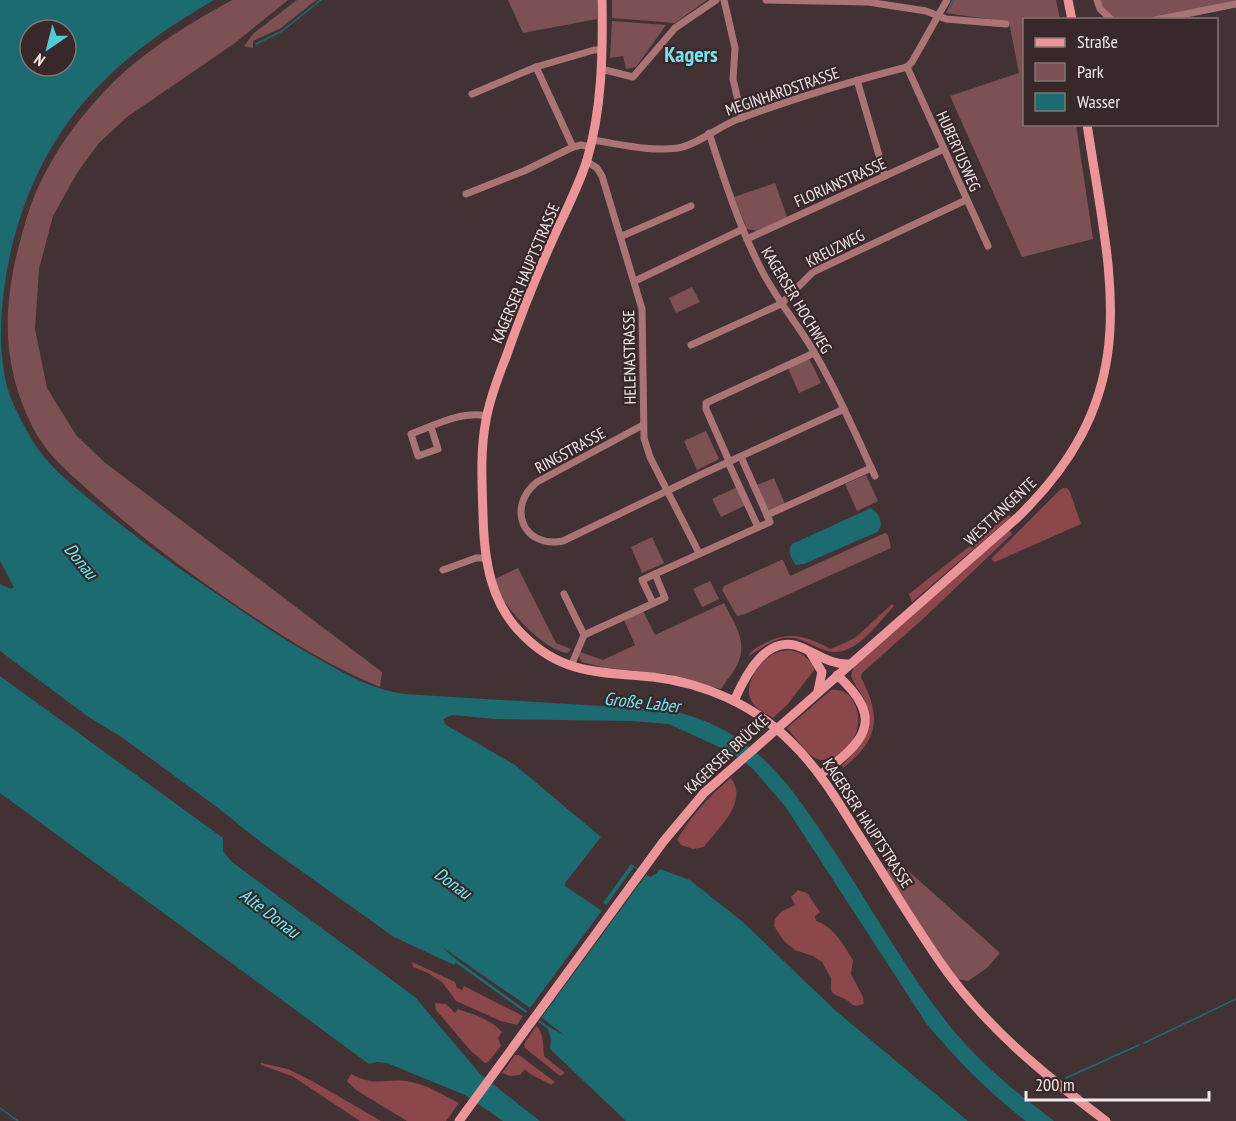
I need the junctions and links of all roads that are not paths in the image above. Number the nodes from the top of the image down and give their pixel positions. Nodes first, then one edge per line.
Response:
1 (602, 0) edge
2 (717, 0) edge
3 (724, 0) edge
4 (766, 0) edge
5 (948, 0) edge
6 (1068, 0) edge
7 (1097, 0) edge
8 (1236, 3) edge
9 (939, 16) junction
10 (1072, 18) edge
11 (1110, 18) edge
12 (1165, 18) edge
13 (1006, 24) dead end
14 (602, 50) junction
15 (537, 67) junction
16 (907, 67) junction
17 (601, 69) junction
18 (857, 80) junction
19 (472, 94) dead end
20 (742, 118) junction
21 (1087, 126) edge
22 (709, 133) junction
23 (591, 144) junction
24 (573, 147) junction
25 (944, 149) junction
26 (586, 161) junction
27 (885, 176) junction
28 (466, 194) dead end
29 (966, 200) junction
30 (691, 206) dead end
31 (743, 230) junction
32 (622, 236) junction
33 (747, 239) junction
34 (988, 246) dead end
35 (635, 281) junction
36 (781, 304) junction
37 (691, 345) dead end
38 (814, 353) junction
39 (844, 409) junction
40 (486, 416) junction
41 (643, 425) junction
42 (431, 427) junction
43 (741, 457) junction
44 (729, 462) junction
45 (871, 468) junction
46 (875, 476) dead end
47 (668, 491) junction
48 (767, 515) junction
49 (758, 527) junction
50 (699, 553) junction
51 (485, 558) junction
52 (443, 570) dead end
53 (655, 574) junction
54 (564, 594) dead end
55 (653, 603) junction
56 (584, 635) junction
57 (810, 652) junction
58 (850, 664) junction
59 (571, 666) junction
60 (837, 675) junction
61 (818, 691) junction
62 (734, 701) junction
63 (820, 775) junction
64 (459, 1121) edge
65 (1106, 1121) edge

1 - 14 main road, KAGERSER HAUPTSTRASSE
2 - 17 street
3 - 20 street
4 - 9 street
5 - 9 street
6 - 10 main road
7 - 11 street
8 - 12 street
9 - 13 street
9 - 16 street
14 - 15 street
14 - 17 main road, KAGERSER HAUPTSTRASSE
15 - 19 street
15 - 24 street
16 - 18 street, MEGINHARDSTRASSE
16 - 25 street, HUBERTUSWEG
17 - 23 main road, KAGERSER HAUPTSTRASSE
18 - 20 street, MEGINHARDSTRASSE
18 - 27 street
20 - 22 street, MEGINHARDSTRASSE
21 - 58 main road, WESTTANGENTE
22 - 23 street, MEGINHARDSTRASSE
22 - 31 street, KAGERSER HOCHWEG
23 - 24 street, MEGINHARDSTRASSE
23 - 26 main road, KAGERSER HAUPTSTRASSE
24 - 28 street
25 - 27 street, FLORIANSTRASSE
25 - 29 street, HUBERTUSWEG
26 - 32 street, HELENASTRASSE
26 - 40 main road, KAGERSER HAUPTSTRASSE
27 - 33 street, FLORIANSTRASSE
29 - 34 street, HUBERTUSWEG
29 - 36 street, KREUZWEG
30 - 32 street
31 - 33 street, KAGERSER HOCHWEG
31 - 35 street
32 - 35 street, HELENASTRASSE
33 - 36 street, KAGERSER HOCHWEG
35 - 41 street, HELENASTRASSE
36 - 37 street, KREUZWEG
36 - 38 street, KAGERSER HOCHWEG
38 - 39 street, KAGERSER HOCHWEG
38 - 44 street
39 - 43 street, RINGSTRASSE
39 - 45 street, KAGERSER HOCHWEG
40 - 42 street
40 - 51 main road, KAGERSER HAUPTSTRASSE
41 - 47 street, HELENASTRASSE
41 - 47 street, RINGSTRASSE
42 - 42 street
43 - 44 street, RINGSTRASSE
43 - 48 street
44 - 47 street, RINGSTRASSE
44 - 49 street
45 - 46 street, KAGERSER HOCHWEG
45 - 48 street
47 - 50 street, HELENASTRASSE
48 - 49 street
49 - 50 street
50 - 53 street
51 - 52 street
51 - 59 main road, KAGERSER HAUPTSTRASSE
53 - 55 street
53 - 55 street
54 - 56 street
55 - 56 street
56 - 59 street
57 - 58 main road
57 - 61 main road
57 - 62 main road
58 - 60 main road, WESTTANGENTE
59 - 62 main road, KAGERSER HAUPTSTRASSE
60 - 61 main road, WESTTANGENTE
60 - 63 main road
61 - 64 main road, KAGERSER BRÜCKE
62 - 63 main road, KAGERSER HAUPTSTRASSE
63 - 65 main road, KAGERSER HAUPTSTRASSE

